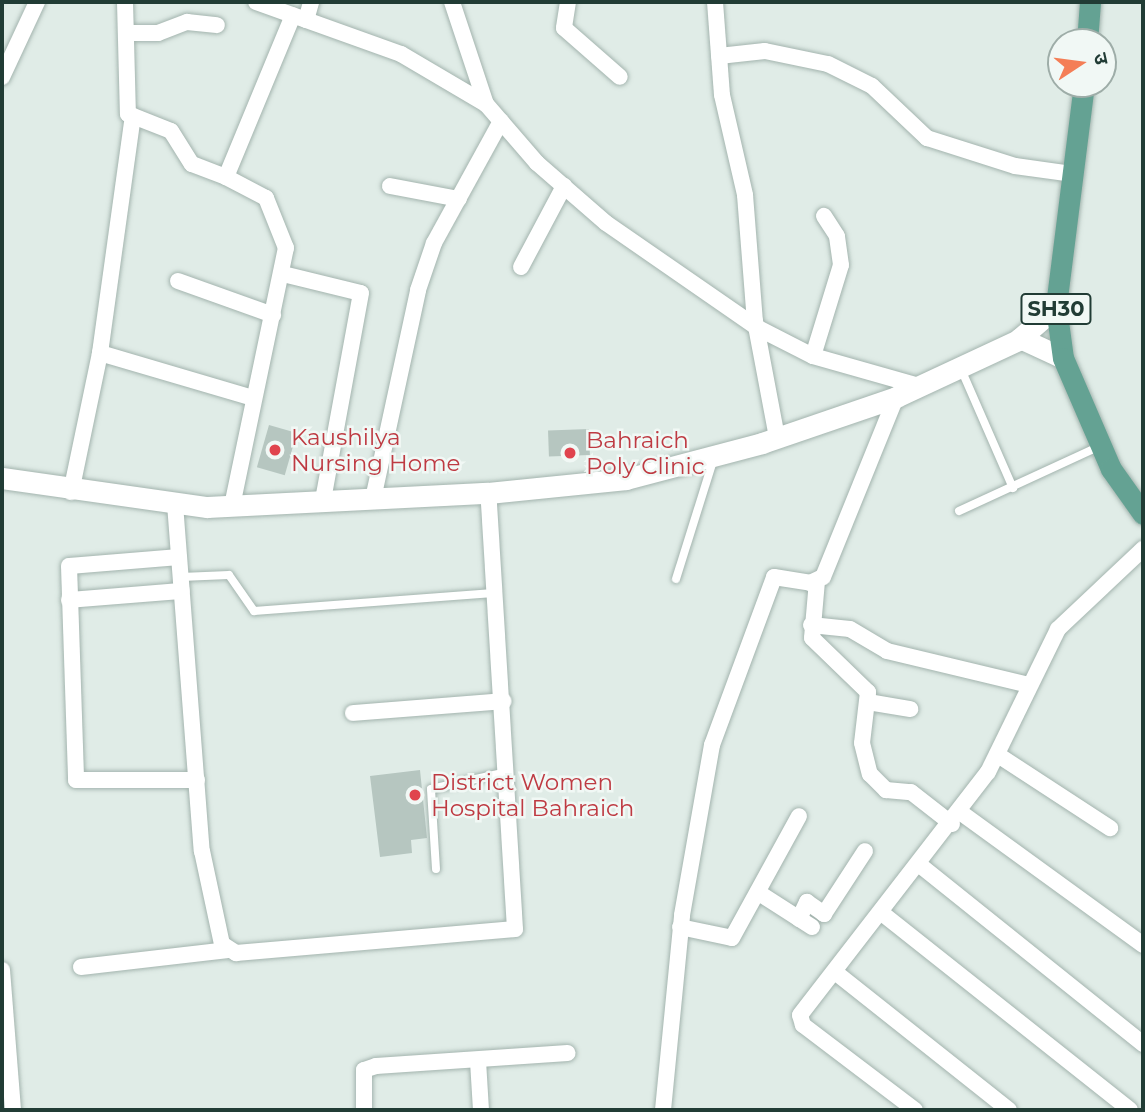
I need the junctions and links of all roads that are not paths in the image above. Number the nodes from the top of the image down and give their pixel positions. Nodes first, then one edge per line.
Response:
1 (37, 2) edge
2 (125, 2) edge
3 (256, 2) edge
4 (310, 2) edge
5 (715, 2) edge
6 (1090, 2) edge
7 (455, 3) edge
8 (565, 3) edge
9 (300, 17) junction
10 (217, 25) dead end
11 (1088, 28) edge
12 (126, 33) junction
13 (719, 56) junction
14 (2, 77) edge
15 (620, 77) dead end
16 (1082, 98) edge
17 (486, 104) junction
18 (133, 116) junction
19 (501, 121) junction
20 (1073, 174) junction
21 (226, 177) junction
22 (390, 186) dead end
23 (564, 186) junction
24 (459, 199) junction
25 (824, 216) dead end
26 (521, 267) dead end
27 (283, 274) junction
28 (178, 281) dead end
29 (1056, 307) junction
30 (272, 315) junction
31 (756, 327) junction
32 (1020, 338) junction
33 (100, 353) junction
34 (813, 356) junction
35 (1063, 358) junction
36 (961, 369) junction
37 (919, 386) junction
38 (896, 397) junction
39 (253, 398) junction
40 (777, 438) junction
41 (1100, 446) junction
42 (715, 455) junction
43 (2, 478) edge
44 (1013, 488) junction
45 (71, 492) junction
46 (488, 493) junction
47 (373, 499) junction
48 (323, 501) junction
49 (175, 504) junction
50 (232, 506) junction
51 (958, 511) dead end
52 (1143, 514) edge
53 (1143, 549) edge
54 (179, 557) junction
55 (676, 579) dead end
56 (817, 581) junction
57 (181, 584) junction
58 (492, 593) junction
59 (69, 600) junction
60 (811, 625) junction
61 (1029, 685) junction
62 (503, 701) junction
63 (868, 702) junction
64 (910, 709) dead end
65 (354, 713) dead end
66 (998, 755) junction
67 (510, 771) junction
68 (197, 780) junction
69 (799, 816) dead end
70 (956, 818) junction
71 (1110, 828) dead end
72 (864, 851) dead end
73 (921, 866) junction
74 (436, 869) dead end
75 (759, 893) junction
76 (883, 914) junction
77 (680, 927) junction
78 (1143, 945) edge
79 (228, 950) junction
80 (81, 967) dead end
81 (2, 970) edge
82 (835, 972) junction
83 (1143, 1044) edge
84 (568, 1053) dead end
85 (478, 1060) junction
86 (13, 1110) edge
87 (364, 1110) edge
88 (481, 1110) edge
89 (663, 1110) edge
90 (915, 1110) edge
91 (1009, 1110) edge
92 (1130, 1110) edge

1 - 14 street
2 - 12 street
3 - 9 street
4 - 9 street
5 - 13 street
6 - 11 main road
7 - 17 street
8 - 15 street
9 - 17 street
9 - 21 street
10 - 12 street
12 - 18 street
13 - 20 street
13 - 31 street
16 - 20 main road, SH30
17 - 19 street
18 - 21 street
18 - 33 street
19 - 23 street
19 - 24 street
20 - 29 main road, SH30
21 - 27 street
22 - 24 street
23 - 26 street
23 - 31 street
24 - 47 street
25 - 34 street
27 - 30 street
27 - 48 street
28 - 30 street
29 - 32 main road
29 - 35 main road, SH30
30 - 39 street
31 - 34 street
31 - 40 street
32 - 35 main road
32 - 36 main road
33 - 39 street
33 - 45 street
34 - 37 street
35 - 41 main road, SH30
36 - 37 main road
36 - 44 lane
37 - 38 main road
38 - 40 main road
38 - 56 street
39 - 50 street
40 - 42 main road
41 - 44 lane
41 - 52 main road, SH30
42 - 46 main road
42 - 55 lane
43 - 45 main road
44 - 51 lane
45 - 49 main road
46 - 47 main road
46 - 58 street
47 - 48 main road
48 - 50 main road
49 - 50 main road
49 - 54 street
53 - 61 street
54 - 57 street
54 - 59 street
56 - 60 street
56 - 77 street
57 - 58 lane
57 - 59 street
57 - 68 street
58 - 62 street
59 - 68 street
60 - 61 street
60 - 63 street
61 - 66 street
62 - 65 street
62 - 67 street
63 - 64 street
63 - 70 street
66 - 70 street
66 - 71 street
67 - 74 lane
67 - 79 street
68 - 79 street
69 - 75 street
70 - 73 street
70 - 78 street
72 - 75 street
73 - 76 street
73 - 83 street
75 - 77 street
76 - 82 street
76 - 92 street
77 - 89 street
79 - 80 street
81 - 86 street
82 - 90 street
82 - 91 street
84 - 85 street
85 - 87 street
85 - 88 street

